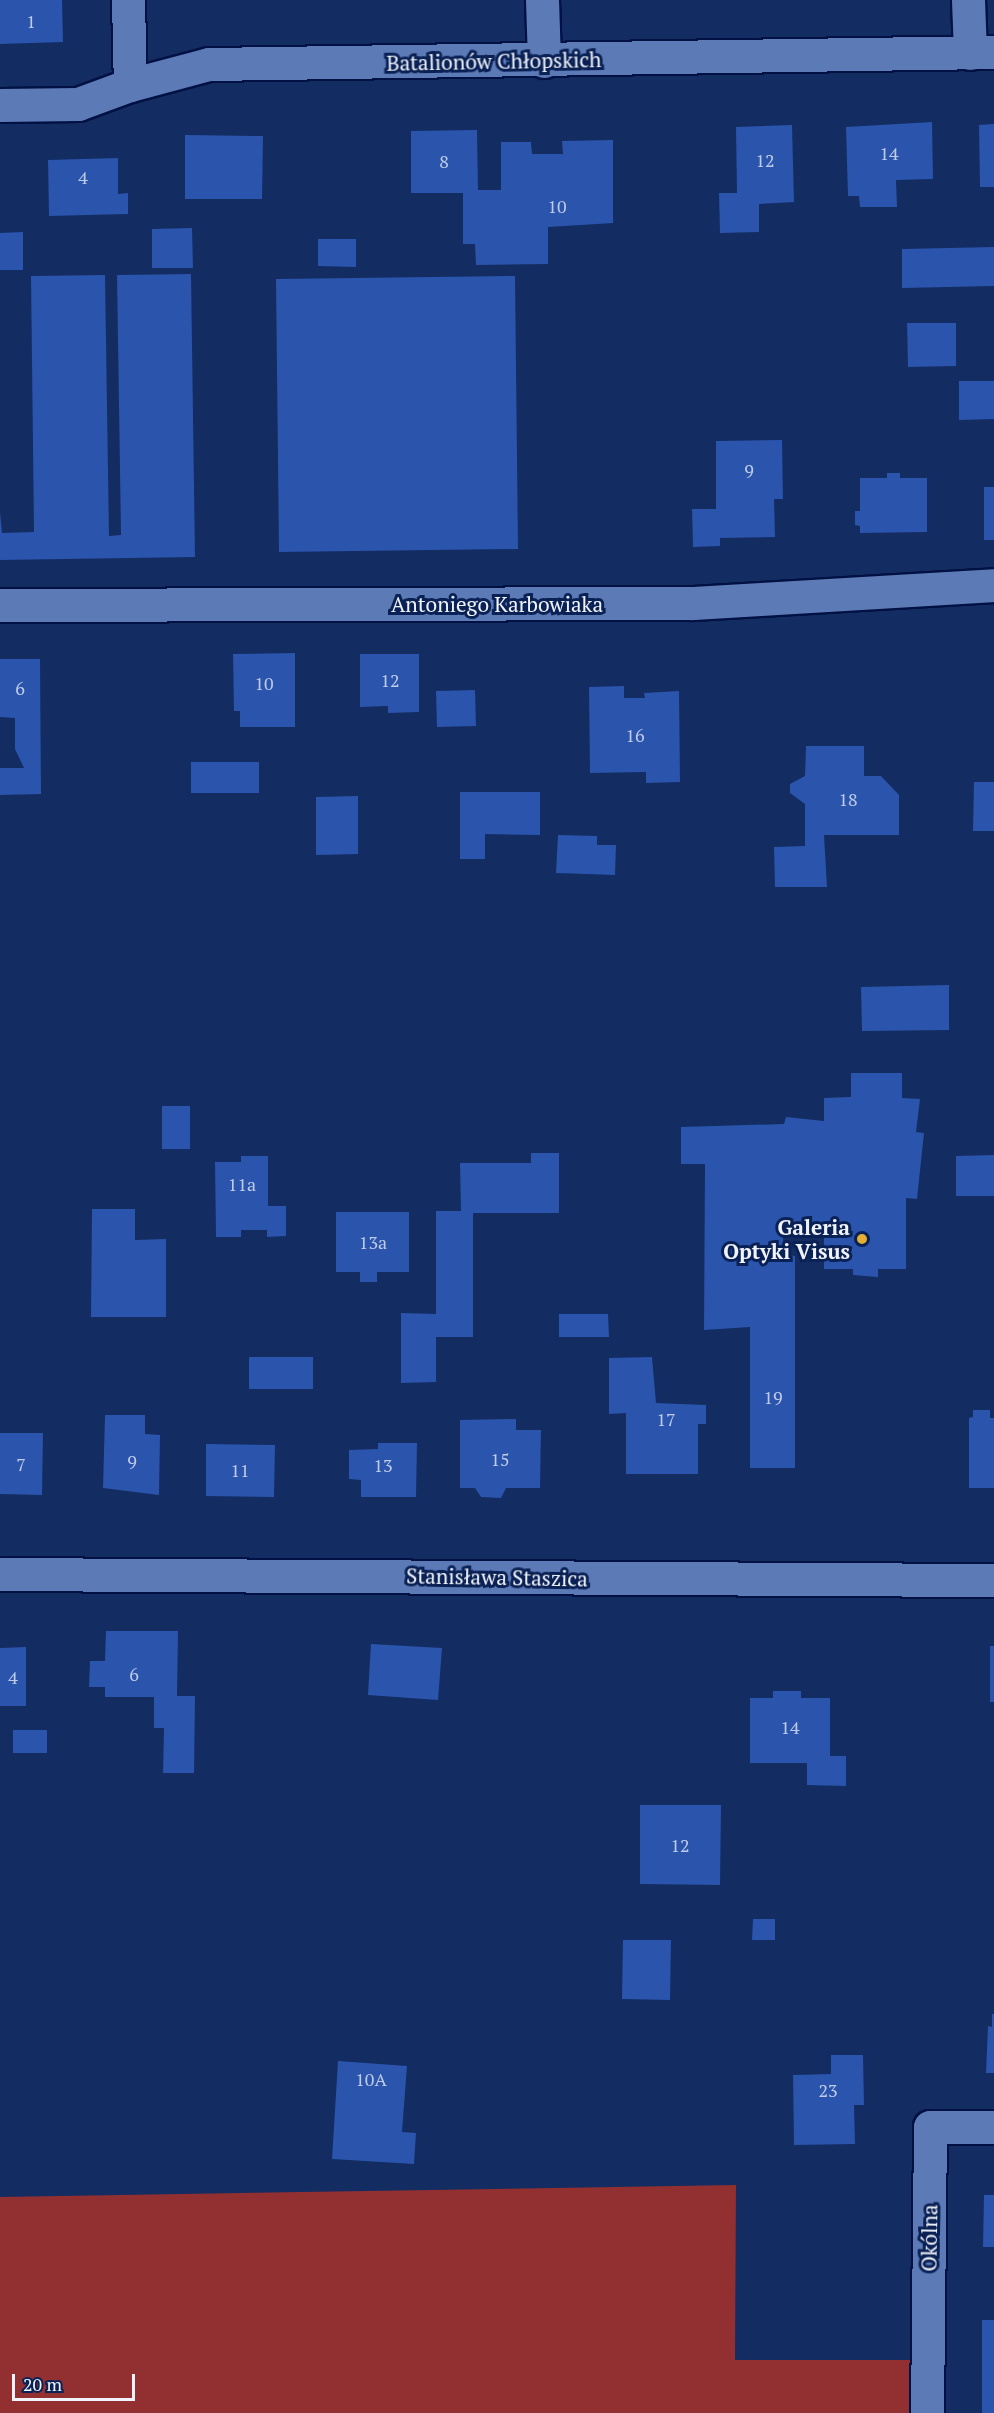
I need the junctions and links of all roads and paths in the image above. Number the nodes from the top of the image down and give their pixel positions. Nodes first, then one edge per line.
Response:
1 (128, 0) edge
2 (542, 0) edge
3 (968, 0) edge
4 (982, 53) edge
5 (544, 61) junction
6 (130, 85) junction
7 (0, 105) edge
8 (994, 585) edge
9 (0, 605) edge
10 (0, 1574) edge
11 (994, 1580) edge
12 (994, 2127) edge
13 (927, 2413) edge

1 - 6 street
2 - 5 street
3 - 4 street
4 - 5 street, Batalionów Chłopskich
5 - 6 street, Batalionów Chłopskich
6 - 7 street, Batalionów Chłopskich
8 - 9 street, Antoniego Karbowiaka
10 - 11 street, Stanisława Staszica
12 - 13 street, Okólna

